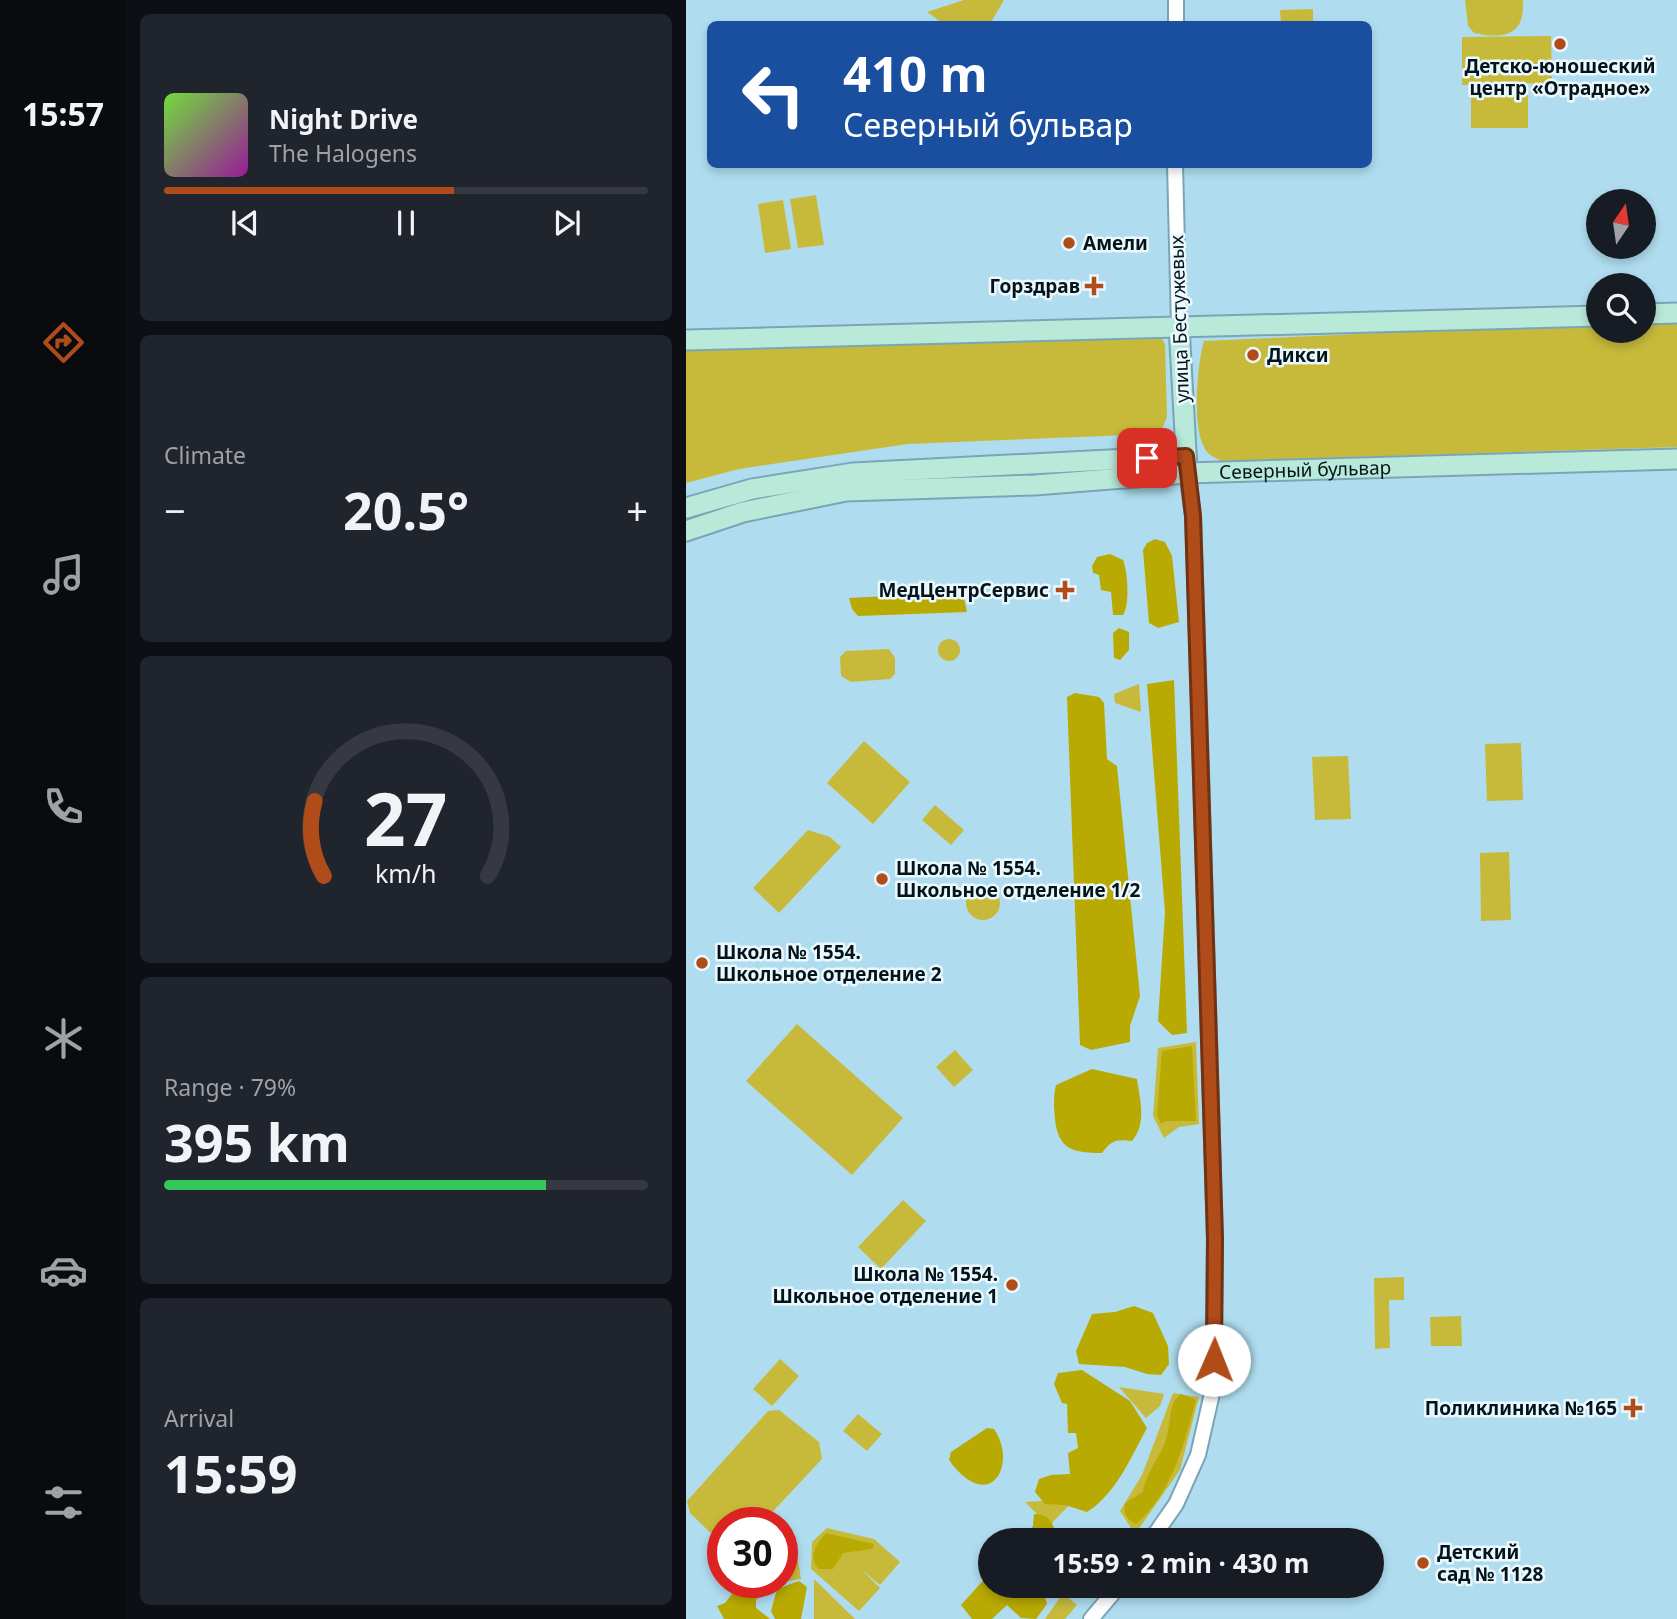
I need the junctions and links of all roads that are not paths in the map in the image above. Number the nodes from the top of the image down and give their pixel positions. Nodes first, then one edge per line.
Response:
1 (1176, 0) edge
2 (1176, 21) edge
3 (1175, 168) edge
4 (1677, 313) edge
5 (1656, 314) edge
6 (1586, 316) edge
7 (1179, 326) junction
8 (686, 340) edge
9 (1677, 459) edge
10 (1187, 465) junction
11 (686, 509) edge
12 (686, 530) edge
13 (1159, 1528) edge
14 (1109, 1598) edge
15 (1091, 1619) edge

1 - 2 street
3 - 7 street, улица Бестужевых
4 - 5 main road
6 - 7 main road
7 - 8 main road
7 - 10 main road, улица Бестужевых
9 - 10 main road, Северный бульвар
10 - 11 main road, Северный бульвар
10 - 12 main road, Северный бульвар
10 - 13 street
14 - 15 street

